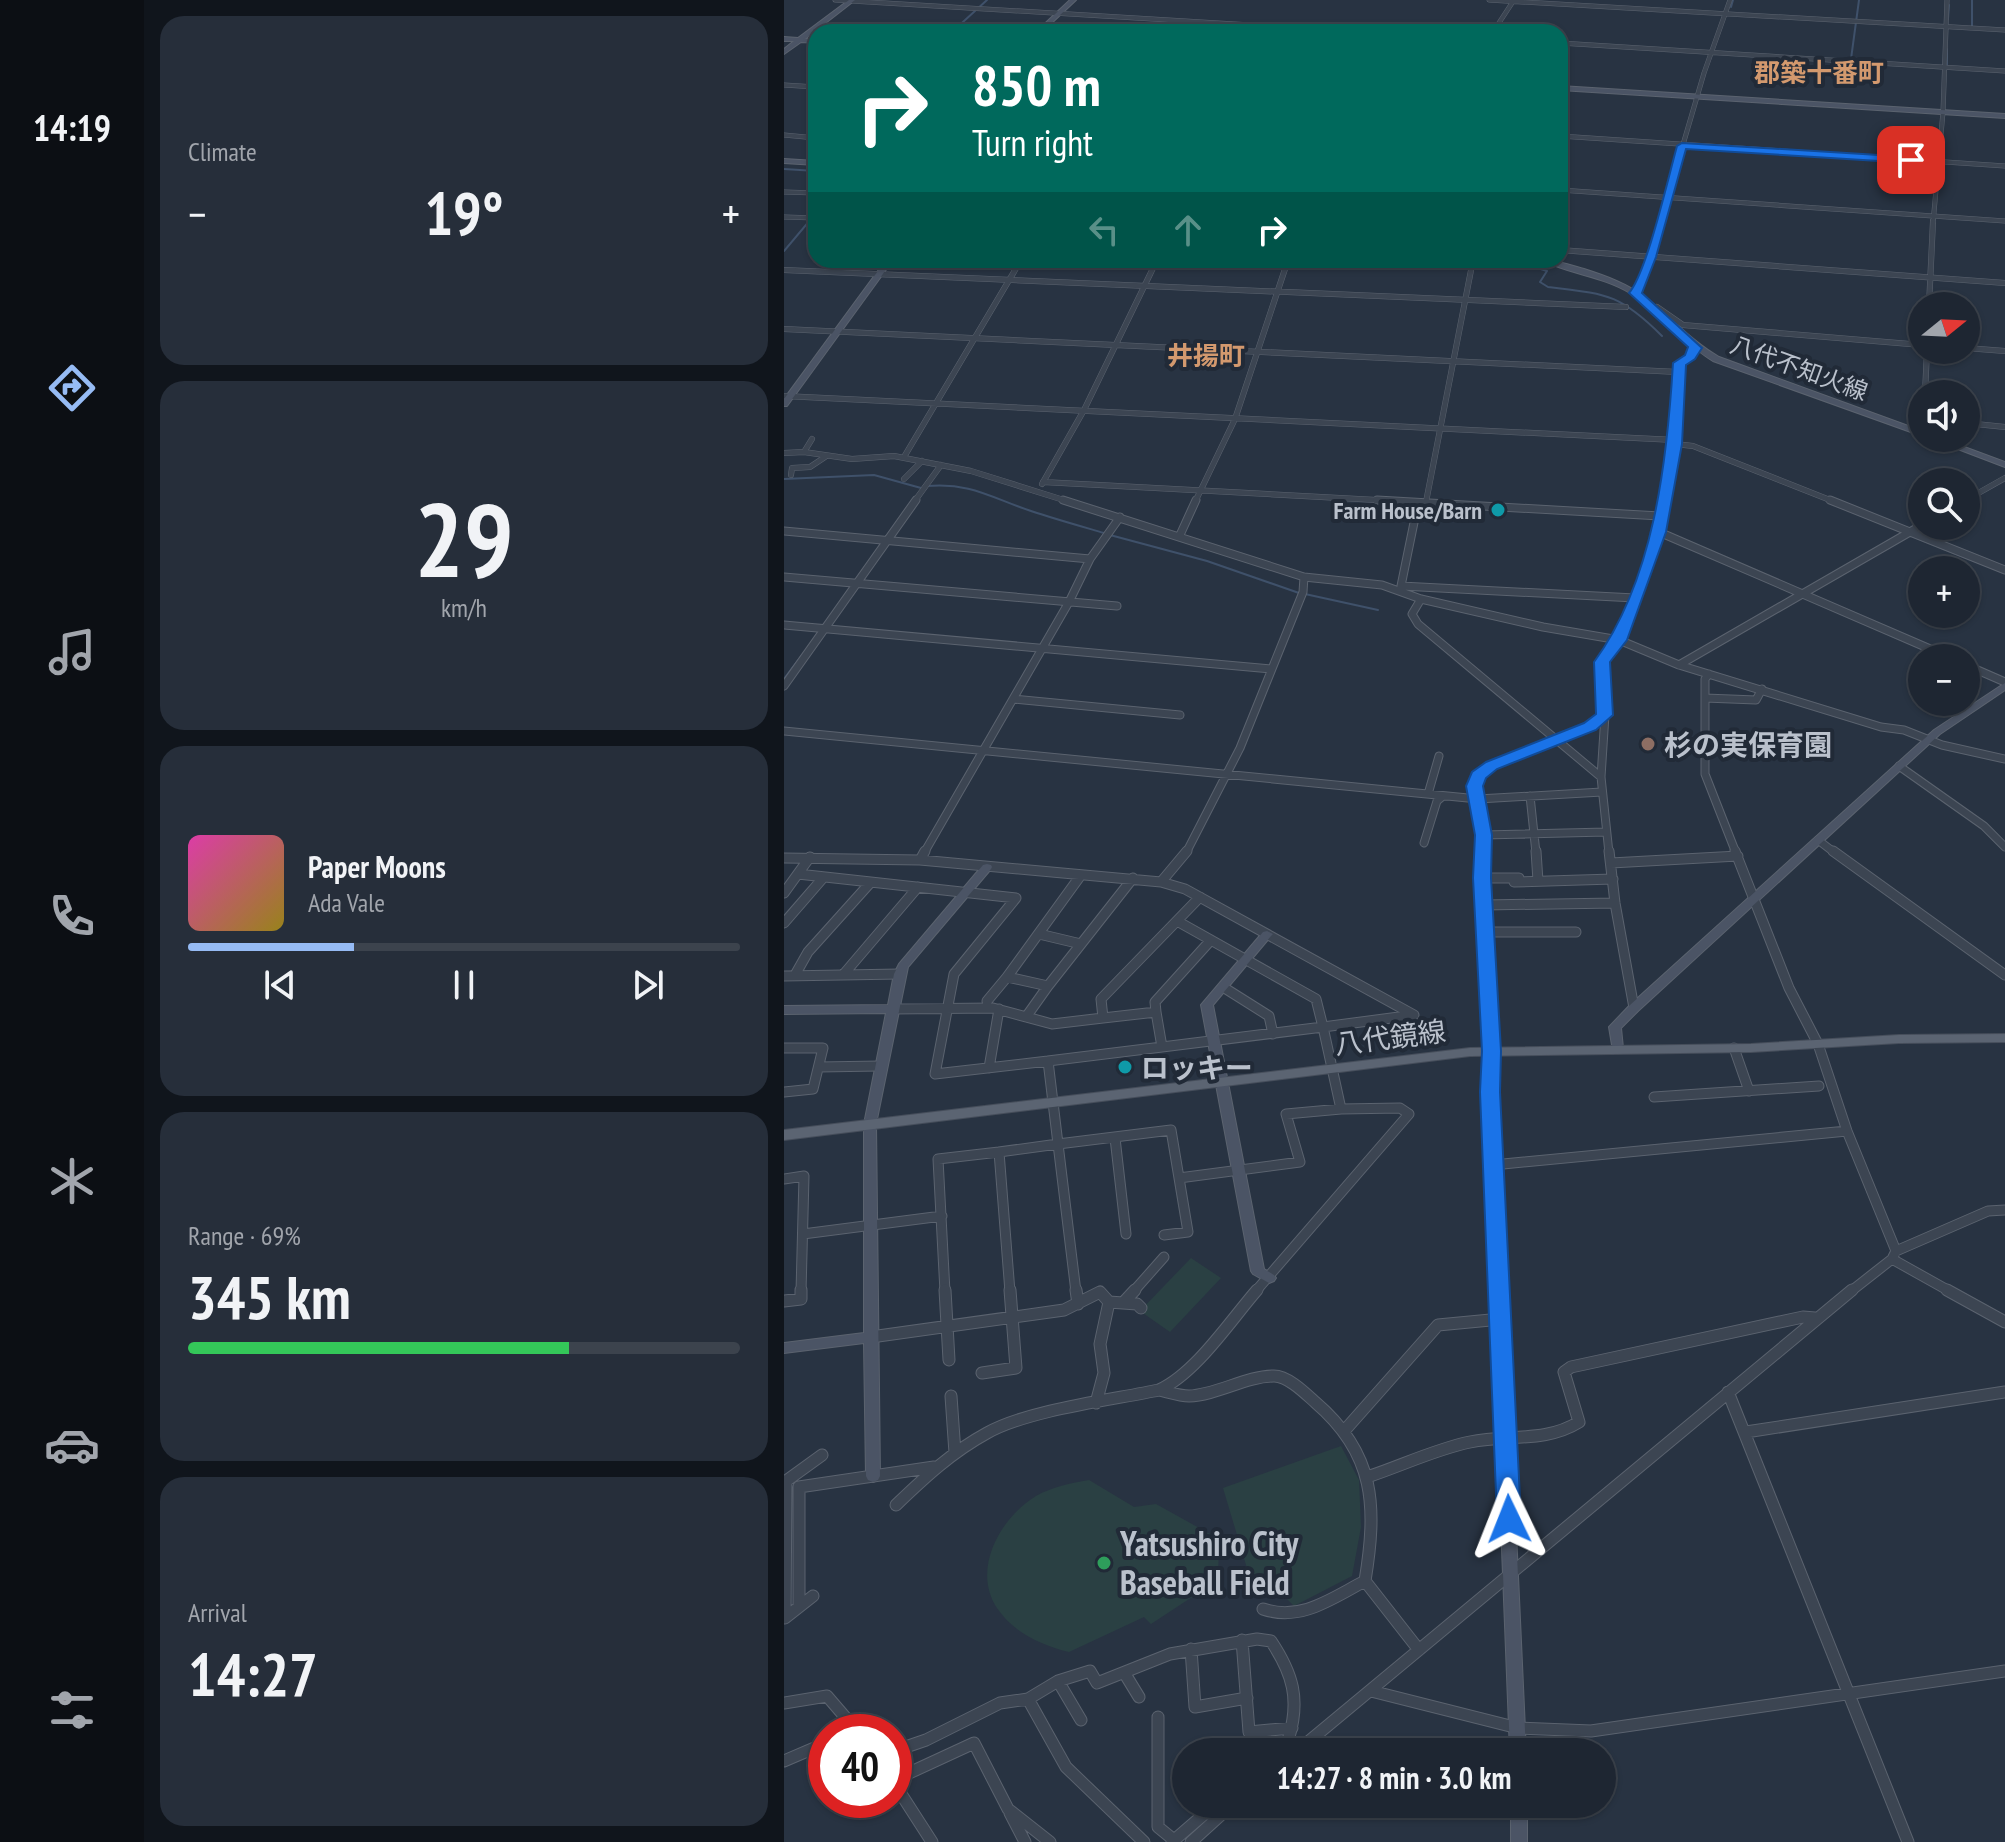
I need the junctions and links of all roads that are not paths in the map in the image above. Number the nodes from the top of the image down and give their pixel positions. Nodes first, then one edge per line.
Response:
1 (835, 0) edge
2 (848, 0) edge
3 (1073, 0) edge
4 (1489, 0) edge
5 (1514, 0) edge
6 (1730, 0) edge
7 (1947, 0) edge
8 (1059, 13) junction
9 (1727, 13) junction
10 (817, 24) edge
11 (1047, 24) edge
12 (1238, 24) edge
13 (1498, 24) edge
14 (1947, 26) junction
15 (2005, 30) edge
16 (808, 31) edge
17 (784, 39) edge
18 (797, 40) junction
19 (808, 41) edge
20 (1568, 43) edge
21 (784, 50) edge
22 (1712, 52) junction
23 (1944, 68) junction
24 (2005, 71) edge
25 (784, 85) edge
26 (808, 86) edge
27 (1568, 88) edge
28 (1698, 96) junction
29 (1943, 112) junction
30 (2005, 116) edge
31 (784, 135) edge
32 (808, 137) edge
33 (1568, 137) edge
34 (1683, 144) junction
35 (784, 161) edge
36 (808, 162) edge
37 (1940, 162) junction
38 (2005, 166) edge
39 (1568, 191) edge
40 (784, 192) edge
41 (808, 193) edge
42 (1668, 197) junction
43 (1933, 216) junction
44 (784, 217) edge
45 (808, 218) edge
46 (2005, 221) edge
47 (1568, 251) edge
48 (1650, 257) junction
49 (1568, 267) edge
50 (884, 268) edge
51 (1016, 268) edge
52 (1153, 268) edge
53 (1285, 268) edge
54 (1471, 268) edge
55 (784, 270) edge
56 (878, 275) junction
57 (1930, 278) junction
58 (1008, 280) junction
59 (2005, 283) edge
60 (1143, 287) junction
61 (1637, 292) junction
62 (1930, 292) edge
63 (1275, 293) junction
64 (1464, 300) junction
65 (1626, 307) dead end
66 (784, 329) edge
67 (837, 332) junction
68 (972, 338) junction
69 (1908, 344) edge
70 (1116, 345) junction
71 (1696, 348) junction
72 (1980, 349) edge
73 (1255, 351) junction
74 (2005, 351) edge
75 (1451, 360) junction
76 (1678, 372) junction
77 (786, 398) edge
78 (936, 405) junction
79 (1084, 410) junction
80 (1235, 419) junction
81 (1980, 424) edge
82 (2005, 427) edge
83 (1908, 429) edge
84 (1443, 430) junction
85 (812, 439) dead end
86 (1675, 442) junction
87 (804, 452) junction
88 (1970, 452) edge
89 (784, 453) edge
90 (826, 456) junction
91 (904, 457) junction
92 (922, 461) junction
93 (941, 465) junction
94 (2005, 465) edge
95 (791, 475) dead end
96 (2005, 478) edge
97 (904, 479) dead end
98 (1043, 482) junction
99 (1202, 491) junction
100 (1037, 492) junction
101 (1980, 492) edge
102 (1422, 503) junction
103 (1660, 516) junction
104 (1120, 517) junction
105 (784, 531) edge
106 (1659, 532) junction
107 (1908, 533) joint
108 (1180, 535) junction
109 (886, 540) junction
110 (1926, 540) edge
111 (1090, 559) junction
112 (2005, 570) edge
113 (784, 577) edge
114 (1304, 577) junction
115 (855, 583) junction
116 (1400, 587) junction
117 (1803, 593) junction
118 (1635, 598) junction
119 (1421, 599) junction
120 (1069, 602) junction
121 (1117, 606) dead end
122 (784, 625) edge
123 (823, 628) junction
124 (1619, 640) junction
125 (1919, 644) edge
126 (1042, 650) junction
127 (1679, 665) junction
128 (1271, 669) junction
129 (1980, 672) edge
130 (1709, 674) junction
131 (2005, 684) edge
132 (784, 686) edge
133 (1762, 689) junction
134 (1705, 698) junction
135 (1013, 699) junction
136 (1180, 715) dead end
137 (1605, 715) junction
138 (784, 731) edge
139 (1929, 739) junction
140 (1556, 741) junction
141 (983, 751) junction
142 (1439, 756) dead end
143 (2005, 759) edge
144 (1899, 766) junction
145 (1226, 773) junction
146 (1601, 777) junction
147 (1602, 792) junction
148 (1428, 794) junction
149 (1443, 796) junction
150 (1530, 796) junction
151 (1478, 799) junction
152 (1606, 832) junction
153 (1535, 834) junction
154 (1484, 835) junction
155 (1818, 840) junction
156 (1424, 843) dead end
157 (2005, 847) edge
158 (1738, 856) junction
159 (810, 857) junction
160 (785, 859) edge
161 (920, 860) junction
162 (1611, 863) junction
163 (987, 867) junction
164 (798, 874) junction
165 (1081, 875) junction
166 (823, 878) junction
167 (1133, 878) junction
168 (1482, 878) junction
169 (1613, 879) junction
170 (1538, 881) junction
171 (871, 882) junction
172 (1161, 882) junction
173 (918, 887) junction
174 (784, 893) edge
175 (966, 893) junction
176 (1200, 897) junction
177 (1754, 900) junction
178 (1615, 903) junction
179 (1484, 905) junction
180 (1177, 921) junction
181 (784, 923) edge
182 (1485, 932) junction
183 (1576, 932) dead end
184 (1039, 934) junction
185 (1267, 934) junction
186 (1211, 940) junction
187 (1081, 944) junction
188 (1247, 960) junction
189 (900, 974) junction
190 (795, 975) junction
191 (843, 975) junction
192 (2005, 975) edge
193 (784, 976) edge
194 (1007, 977) junction
195 (1048, 986) junction
196 (1223, 987) junction
197 (987, 1001) dead end
198 (947, 1008) junction
199 (1634, 1008) junction
200 (893, 1009) junction
201 (999, 1009) junction
202 (784, 1010) edge
203 (1156, 1012) junction
204 (1026, 1017) junction
205 (1103, 1018) junction
206 (1323, 1027) junction
207 (1273, 1034) junction
208 (2005, 1038) edge
209 (1213, 1041) junction
210 (1818, 1044) junction
211 (1162, 1047) junction
212 (784, 1048) edge
213 (1617, 1048) junction
214 (1734, 1048) junction
215 (1491, 1051) junction
216 (1048, 1061) junction
217 (880, 1066) junction
218 (819, 1067) junction
219 (1333, 1067) junction
220 (989, 1068) junction
221 (1221, 1082) junction
222 (1819, 1086) dead end
223 (1749, 1091) junction
224 (784, 1092) edge
225 (1654, 1097) dead end
226 (1053, 1101) junction
227 (1341, 1109) junction
228 (870, 1124) junction
229 (1847, 1131) junction
230 (784, 1135) edge
231 (1115, 1138) junction
232 (1058, 1144) junction
233 (999, 1152) junction
234 (1493, 1165) junction
235 (1239, 1170) junction
236 (1179, 1178) junction
237 (784, 1179) edge
238 (2005, 1210) edge
239 (942, 1216) junction
240 (868, 1226) junction
241 (803, 1234) junction
242 (1126, 1234) dead end
243 (1164, 1235) dead end
244 (1894, 1255) junction
245 (1164, 1257) dead end
246 (1269, 1278) junction
247 (784, 1301) edge
248 (1109, 1302) junction
249 (1123, 1303) junction
250 (1078, 1304) junction
251 (1141, 1308) dead end
252 (1014, 1317) junction
253 (1815, 1318) junction
254 (1501, 1319) junction
255 (2005, 1322) edge
256 (948, 1326) junction
257 (871, 1337) junction
258 (784, 1348) edge
259 (949, 1360) dead end
260 (982, 1373) dead end
261 (1159, 1390) junction
262 (1728, 1392) junction
263 (2005, 1392) edge
264 (951, 1396) dead end
265 (1096, 1403) junction
266 (1345, 1430) junction
267 (1746, 1432) junction
268 (1506, 1440) junction
269 (955, 1453) junction
270 (822, 1455) dead end
271 (935, 1467) junction
272 (873, 1476) junction
273 (1370, 1476) junction
274 (785, 1502) edge
275 (896, 1505) dead end
276 (785, 1554) edge
277 (1511, 1572) junction
278 (1365, 1581) junction
279 (785, 1582) edge
280 (813, 1596) dead end
281 (799, 1605) junction
282 (1263, 1609) dead end
283 (784, 1613) edge
284 (1242, 1640) junction
285 (1191, 1649) junction
286 (1419, 1650) junction
287 (2005, 1671) edge
288 (1125, 1674) junction
289 (1058, 1681) junction
290 (1371, 1691) junction
291 (1851, 1695) junction
292 (1139, 1697) dead end
293 (1247, 1698) junction
294 (1028, 1699) junction
295 (784, 1703) edge
296 (841, 1714) edge
297 (1158, 1717) dead end
298 (1081, 1720) dead end
299 (1518, 1728) junction
300 (1274, 1738) edge
301 (1294, 1738) edge
302 (1301, 1738) edge
303 (1518, 1738) edge
304 (912, 1745) edge
305 (808, 1751) edge
306 (784, 1761) edge
307 (912, 1772) edge
308 (1008, 1809) junction
309 (912, 1810) edge
310 (1200, 1818) edge
311 (1218, 1818) edge
312 (1519, 1818) edge
313 (1173, 1841) edge
314 (932, 1842) edge
315 (1025, 1842) edge
316 (1050, 1842) edge
317 (1144, 1842) edge
318 (1191, 1842) edge
319 (1519, 1842) edge
320 (1908, 1842) edge

1 - 2 street
2 - 8 street
2 - 10 main road
3 - 8 main road
4 - 5 street
5 - 9 street
5 - 13 street
6 - 9 street
7 - 14 street
8 - 11 main road
8 - 12 street
9 - 14 street
9 - 22 street
14 - 15 street
14 - 23 street
16 - 18 main road
17 - 18 main road
18 - 19 main road
18 - 21 main road
20 - 22 street
22 - 23 street
22 - 28 street
23 - 24 street
23 - 29 street
25 - 26 street
27 - 28 main road
28 - 29 main road
28 - 34 street
29 - 30 main road
29 - 37 street
31 - 32 street
33 - 34 street
34 - 37 street
34 - 42 street
35 - 36 main road
37 - 38 street
37 - 43 street
39 - 42 street
40 - 41 street
42 - 43 street
42 - 48 street
43 - 46 street
43 - 57 street
44 - 45 street
47 - 48 street
48 - 57 street
48 - 61 street
49 - 61 main road, 八代不知火線
50 - 56 main road
51 - 58 street
52 - 60 street
53 - 63 street
54 - 64 street
55 - 56 street
56 - 58 street
56 - 67 main road
57 - 59 street
57 - 62 street
58 - 60 street
58 - 68 street
60 - 63 street
60 - 70 street
61 - 69 street
61 - 71 main road, 八代不知火線
63 - 64 street
63 - 73 street
64 - 65 street
64 - 75 street
66 - 67 street
67 - 68 street
67 - 77 main road
68 - 70 street
68 - 78 street
70 - 73 street
70 - 79 street
71 - 76 street
71 - 83 main road, 八代不知火線
72 - 74 street
73 - 75 street
73 - 80 street
75 - 76 street
75 - 84 street
76 - 86 street
77 - 78 street
78 - 79 street
78 - 91 street
79 - 80 street
79 - 98 street
80 - 84 street
80 - 99 street
81 - 82 street
84 - 86 street
84 - 102 street
85 - 87 street
86 - 103 street
86 - 107 street
87 - 89 street
87 - 90 street
88 - 94 main road
90 - 91 street
90 - 95 street
91 - 92 street
92 - 93 street
92 - 97 street
93 - 100 street
93 - 109 street
96 - 101 street
98 - 99 street
98 - 100 street
99 - 102 street
99 - 108 street
100 - 104 street
102 - 103 street
102 - 116 street
103 - 106 street
104 - 108 street
104 - 111 street
105 - 109 street
106 - 117 street
106 - 118 street
107 - 117 street
108 - 114 street
109 - 111 street
109 - 115 street
110 - 112 street
111 - 120 street
113 - 115 street
114 - 116 street
114 - 128 street
115 - 120 street
115 - 123 street
116 - 118 street
116 - 119 street
117 - 125 street
117 - 127 street
118 - 124 street
119 - 124 street
119 - 140 street
120 - 121 street
120 - 126 street
122 - 123 street
123 - 126 street
123 - 132 street
124 - 127 street
124 - 137 street
126 - 128 street
126 - 135 street
127 - 130 street
128 - 145 street
129 - 131 street
130 - 133 street
130 - 134 street
131 - 139 main road
133 - 134 street
133 - 139 street
134 - 158 street
135 - 136 street
135 - 141 street
137 - 140 street
137 - 146 street
138 - 141 street
139 - 143 street
139 - 144 main road
140 - 146 street
140 - 151 street
141 - 145 street
141 - 161 street
142 - 148 street
144 - 155 main road
144 - 157 street
145 - 148 street
145 - 172 street
146 - 147 street
147 - 150 street
147 - 152 street
148 - 149 street
149 - 151 street
149 - 156 street
150 - 151 street
150 - 153 street
151 - 154 street
152 - 153 street
152 - 162 street
153 - 154 street
153 - 170 street
154 - 168 street
155 - 177 main road
155 - 192 street
158 - 162 street
158 - 177 street
159 - 160 street
159 - 161 street
159 - 164 street
161 - 163 street
162 - 169 street
163 - 165 street
163 - 175 main road
164 - 166 street
164 - 174 street
165 - 167 street
165 - 184 street
166 - 171 street
166 - 181 street
167 - 172 street
167 - 187 street
168 - 170 street
168 - 179 street
169 - 170 street
169 - 178 street
171 - 173 street
171 - 190 street
172 - 176 street
173 - 175 street
173 - 191 street
175 - 189 main road
175 - 198 street
176 - 180 street
176 - 185 street
177 - 199 main road
177 - 210 street
178 - 179 street
178 - 199 street
179 - 182 street
180 - 186 street
180 - 205 street
182 - 183 street
182 - 215 street
184 - 187 street
184 - 194 street
185 - 188 main road
185 - 206 street
186 - 188 street
186 - 203 street
187 - 195 street
188 - 196 main road
188 - 206 street
189 - 191 street
189 - 200 main road
190 - 191 street
190 - 193 street
194 - 195 street
194 - 197 street
195 - 204 street
196 - 207 street
196 - 209 main road
198 - 200 street
198 - 201 street
198 - 220 street
199 - 213 main road
200 - 202 main road
200 - 217 main road
201 - 204 street
201 - 220 street
203 - 205 street
203 - 211 street
204 - 205 street
206 - 207 street
206 - 219 street
207 - 209 street
208 - 210 main road, 八代鏡線
209 - 211 street
209 - 221 main road
210 - 214 main road, 八代鏡線
210 - 229 street
211 - 216 street
212 - 218 street
213 - 214 main road, 八代鏡線
213 - 215 main road, 八代鏡線
214 - 223 street
215 - 219 main road, 八代鏡線
215 - 234 main road
216 - 220 street
216 - 226 street
217 - 218 street
217 - 228 main road
218 - 224 street
219 - 221 main road, 八代鏡線
219 - 227 street
221 - 226 main road, 八代鏡線
221 - 235 main road
222 - 223 street
223 - 225 street
226 - 228 main road, 八代鏡線
226 - 232 street
227 - 235 street
227 - 246 street
228 - 230 main road, 八代鏡線
228 - 240 main road
229 - 234 street
229 - 244 street
231 - 232 street
231 - 236 street
231 - 242 street
232 - 233 street
232 - 250 street
233 - 239 street
233 - 252 street
234 - 254 main road
235 - 236 street
235 - 246 main road
236 - 243 street
237 - 241 street
238 - 244 street
239 - 240 street
239 - 256 street
240 - 241 street
240 - 257 main road
241 - 247 street
244 - 253 street
244 - 255 street
245 - 249 street
246 - 261 street
248 - 249 street
248 - 250 street
248 - 265 street
249 - 251 street
250 - 252 street
252 - 256 street
252 - 260 street
253 - 262 street
253 - 268 street
254 - 266 street
254 - 268 main road
256 - 257 street
256 - 259 street
257 - 258 main road
257 - 272 main road
261 - 265 street
261 - 266 street
262 - 267 street
262 - 277 street
263 - 267 street
264 - 269 street
265 - 269 street
266 - 273 street
267 - 291 street
268 - 273 street
268 - 277 main road
269 - 271 street
270 - 274 street
271 - 272 street
271 - 275 street
272 - 281 street
273 - 278 street
274 - 276 street
276 - 279 street
277 - 286 street
277 - 299 main road
278 - 282 street
278 - 286 street
279 - 283 street
280 - 281 street
281 - 283 street
284 - 285 street
284 - 293 street
284 - 301 street
285 - 288 street
285 - 293 street
286 - 290 street
287 - 291 street
288 - 289 street
288 - 292 street
289 - 294 street
289 - 298 street
290 - 299 street
290 - 302 street
291 - 299 street
291 - 320 street
293 - 300 street
294 - 304 street
294 - 317 street
295 - 296 street
297 - 313 street
299 - 303 main road
305 - 306 street
307 - 308 street
308 - 315 street
308 - 316 street
309 - 314 street
310 - 313 street
311 - 318 street
312 - 319 main road

